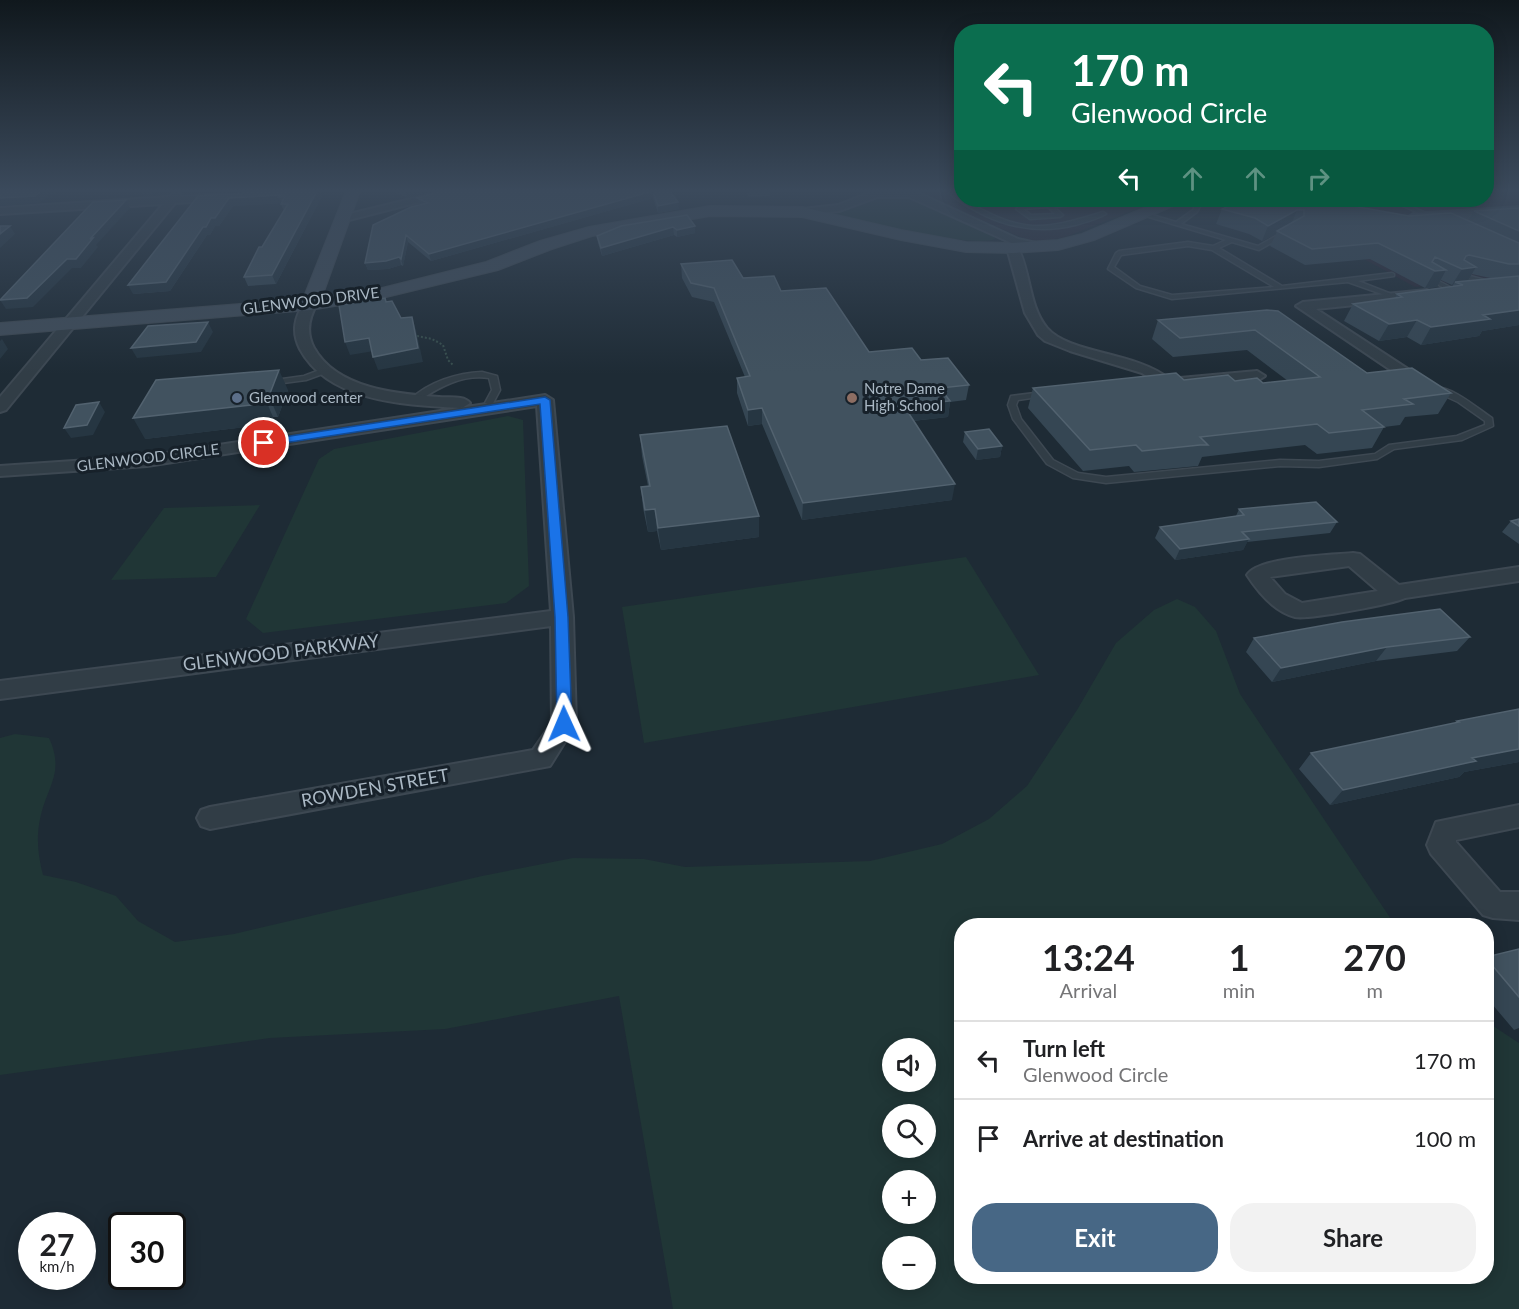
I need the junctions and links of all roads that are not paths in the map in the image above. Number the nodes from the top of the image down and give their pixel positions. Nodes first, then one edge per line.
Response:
1 (129, 252) edge
2 (331, 252) edge
3 (528, 252) edge
4 (1014, 252) edge
5 (1126, 252) edge
6 (1221, 252) edge
7 (1392, 275) dead end
8 (1427, 277) edge
9 (1347, 280) junction
10 (1504, 286) joint
11 (1281, 288) junction
12 (1482, 289) junction
13 (1454, 291) junction
14 (1395, 297) junction
15 (310, 304) junction
16 (70, 324) junction
17 (0, 329) edge
18 (324, 370) junction
19 (1257, 376) edge
20 (1417, 380) joint
21 (1143, 383) edge
22 (1166, 384) junction
23 (254, 385) edge
24 (1054, 392) edge
25 (416, 399) junction
26 (545, 400) junction
27 (489, 403) junction
28 (0, 407) edge
29 (0, 471) edge
30 (1519, 574) edge
31 (1396, 594) junction
32 (562, 617) junction
33 (0, 690) edge
34 (1519, 816) edge
35 (210, 818) dead end
36 (1519, 906) edge

1 - 16 street
2 - 15 street
3 - 15 street, GLENWOOD DRIVE
4 - 22 street
5 - 11 lane
6 - 11 lane
7 - 9 lane
8 - 13 lane
9 - 11 lane
9 - 14 lane
10 - 12 street
10 - 12 lane
12 - 13 street
13 - 14 street
14 - 20 street
15 - 16 street, GLENWOOD DRIVE
15 - 18 street
16 - 17 street, GLENWOOD DRIVE
16 - 28 street
18 - 23 lane
18 - 25 street
19 - 22 street
20 - 24 lane
21 - 22 lane
25 - 27 street
25 - 27 lane
26 - 27 street
26 - 29 street, GLENWOOD CIRCLE
26 - 32 street
30 - 31 street
31 - 31 street
32 - 33 street, GLENWOOD PARKWAY
32 - 35 street, ROWDEN STREET
34 - 36 street

